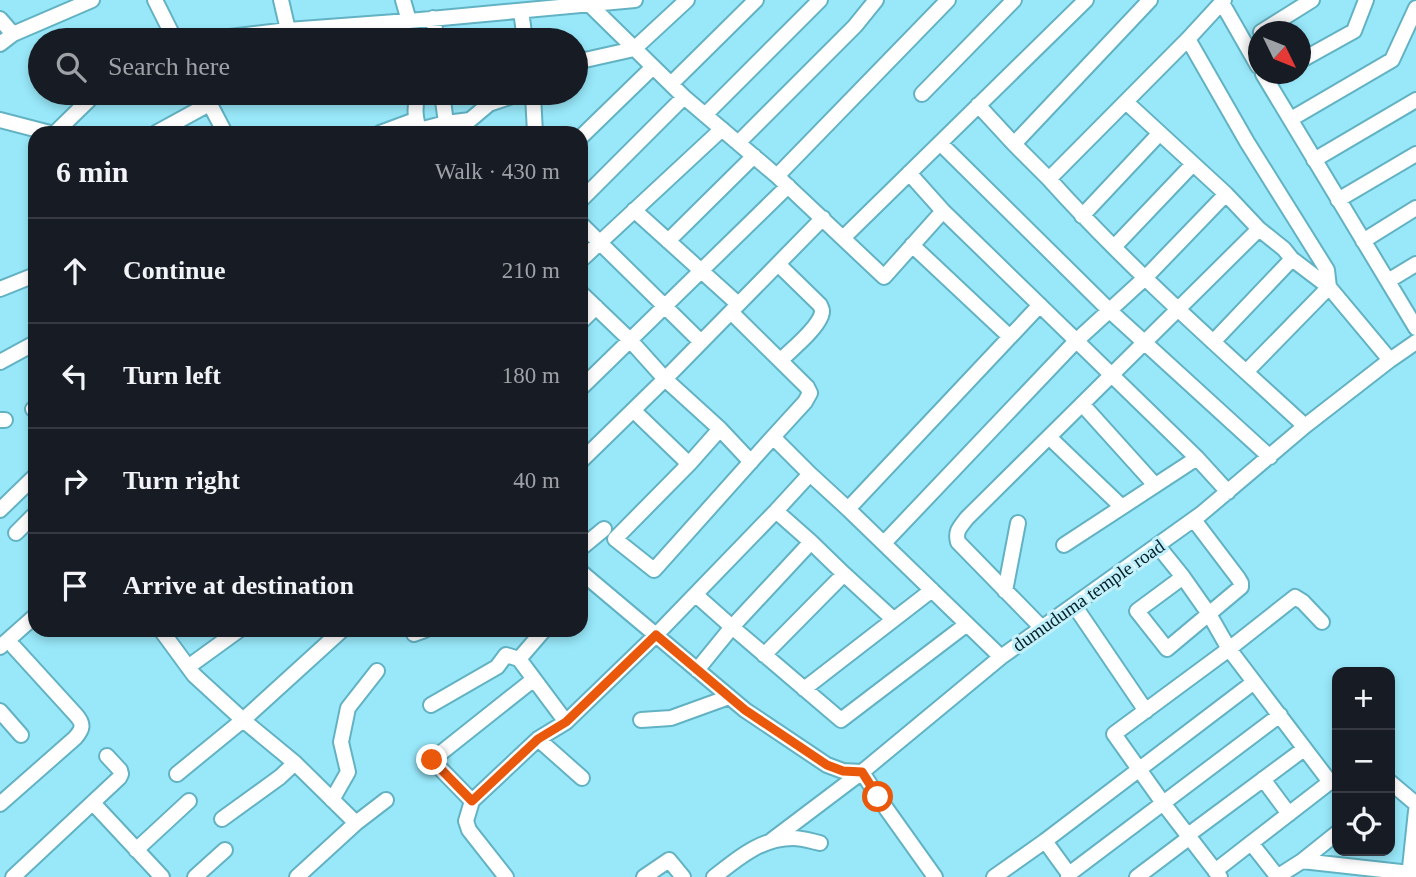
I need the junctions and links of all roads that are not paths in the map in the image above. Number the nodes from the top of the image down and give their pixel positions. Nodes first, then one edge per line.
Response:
1 (92, 0) edge
2 (155, 0) edge
3 (281, 0) edge
4 (403, 0) edge
5 (635, 0) edge
6 (687, 0) edge
7 (756, 0) edge
8 (820, 0) edge
9 (876, 0) edge
10 (948, 0) edge
11 (1014, 0) edge
12 (1086, 0) edge
13 (1150, 0) edge
14 (1312, 0) edge
15 (1366, 0) edge
16 (619, 1) edge
17 (1223, 1) edge
18 (571, 3) edge
19 (589, 4) junction
20 (1416, 8) edge
21 (521, 11) junction
22 (433, 18) junction
23 (0, 19) edge
24 (409, 21) junction
25 (1278, 21) edge
26 (168, 28) edge
27 (288, 28) edge
28 (315, 28) edge
29 (435, 28) edge
30 (523, 28) edge
31 (13, 34) junction
32 (1188, 39) junction
33 (1248, 40) edge
34 (1244, 42) junction
35 (0, 44) edge
36 (634, 49) junction
37 (1248, 49) edge
38 (1311, 55) edge
39 (588, 59) edge
40 (653, 67) junction
41 (671, 84) junction
42 (1273, 84) edge
43 (922, 94) dead end
44 (684, 97) junction
45 (1416, 100) edge
46 (1126, 102) junction
47 (83, 105) edge
48 (196, 105) edge
49 (210, 105) edge
50 (415, 105) edge
51 (444, 105) edge
52 (488, 105) edge
53 (534, 105) edge
54 (978, 105) junction
55 (705, 115) junction
56 (0, 120) edge
57 (1290, 120) junction
58 (446, 123) junction
59 (60, 126) edge
60 (166, 126) edge
61 (221, 126) edge
62 (418, 126) edge
63 (429, 126) edge
64 (535, 126) edge
65 (28, 127) edge
66 (722, 129) junction
67 (588, 130) edge
68 (1159, 134) junction
69 (738, 143) junction
70 (940, 143) junction
71 (1014, 145) junction
72 (1416, 154) edge
73 (754, 156) junction
74 (1314, 160) junction
75 (1193, 164) junction
76 (909, 173) junction
77 (1049, 180) junction
78 (783, 181) junction
79 (588, 193) edge
80 (1226, 194) junction
81 (1338, 200) junction
82 (1416, 208) edge
83 (634, 210) junction
84 (943, 211) junction
85 (1082, 216) junction
86 (823, 218) junction
87 (1259, 229) junction
88 (588, 230) edge
89 (843, 238) junction
90 (668, 241) junction
91 (1363, 241) junction
92 (600, 243) junction
93 (912, 245) junction
94 (1114, 247) junction
95 (588, 254) edge
96 (1292, 259) junction
97 (778, 264) junction
98 (1416, 264) edge
99 (700, 270) junction
100 (1146, 277) junction
101 (28, 280) edge
102 (1388, 281) junction
103 (1329, 288) junction
104 (0, 289) edge
105 (588, 300) edge
106 (1040, 305) junction
107 (596, 307) junction
108 (664, 307) junction
109 (734, 308) junction
110 (1179, 309) junction
111 (1110, 311) junction
112 (588, 315) edge
113 (1416, 328) edge
114 (1010, 337) junction
115 (630, 340) junction
116 (1076, 341) junction
117 (701, 342) junction
118 (1146, 342) junction
119 (1213, 342) junction
120 (1416, 342) edge
121 (28, 347) edge
122 (781, 360) junction
123 (1390, 360) junction
124 (0, 362) edge
125 (1246, 372) junction
126 (1111, 374) junction
127 (665, 379) junction
128 (588, 381) edge
129 (1082, 404) junction
130 (633, 410) junction
131 (1305, 426) junction
132 (720, 429) junction
133 (1049, 437) junction
134 (773, 438) junction
135 (588, 454) edge
136 (1270, 457) junction
137 (1197, 458) junction
138 (751, 461) junction
139 (689, 464) junction
140 (810, 474) junction
141 (28, 483) edge
142 (1156, 485) junction
143 (1228, 492) junction
144 (1122, 507) junction
145 (848, 509) junction
146 (0, 510) edge
147 (776, 511) junction
148 (1194, 520) junction
149 (28, 521) edge
150 (1018, 523) dead end
151 (604, 529) dead end
152 (16, 533) dead end
153 (588, 542) edge
154 (811, 542) junction
155 (884, 543) junction
156 (1063, 545) dead end
157 (1157, 546) junction
158 (844, 574) junction
159 (1183, 577) junction
160 (588, 583) edge
161 (932, 590) junction
162 (1005, 591) junction
163 (696, 595) junction
164 (1074, 606) junction
165 (1209, 614) junction
166 (893, 619) junction
167 (1322, 622) dead end
168 (28, 624) edge
169 (967, 624) junction
170 (732, 628) junction
171 (1042, 628) junction
172 (656, 635) junction
173 (166, 637) edge
174 (229, 637) edge
175 (334, 637) edge
176 (538, 637) edge
177 (7, 647) edge
178 (1229, 649) junction
179 (764, 655) junction
180 (1001, 657) junction
181 (519, 659) junction
182 (188, 667) junction
183 (697, 670) junction
184 (377, 671) dead end
185 (534, 679) junction
186 (1254, 682) junction
187 (804, 688) junction
188 (729, 697) junction
189 (431, 705) dead end
190 (1146, 711) junction
191 (1280, 715) junction
192 (2, 718) edge
193 (641, 719) dead end
194 (243, 720) junction
195 (566, 722) junction
196 (21, 735) dead end
197 (538, 739) junction
198 (1304, 749) junction
199 (107, 756) dead end
200 (295, 763) junction
201 (1139, 769) junction
202 (862, 772) junction
203 (177, 774) dead end
204 (582, 778) dead end
205 (1263, 779) junction
206 (1332, 779) edge
207 (1332, 781) edge
208 (1395, 789) edge
209 (332, 800) junction
210 (386, 800) dead end
211 (190, 801) dead end
212 (472, 801) junction
213 (93, 803) junction
214 (1163, 803) junction
215 (0, 804) edge
216 (1416, 804) edge
217 (1416, 811) edge
218 (1289, 814) junction
219 (222, 819) dead end
220 (356, 823) junction
221 (1189, 836) junction
222 (1332, 837) edge
223 (772, 840) junction
224 (1045, 841) junction
225 (820, 843) dead end
226 (1251, 843) junction
227 (136, 850) junction
228 (225, 850) dead end
229 (1366, 856) edge
230 (1302, 861) junction
231 (1365, 867) junction
232 (1218, 874) edge
233 (1068, 875) edge
234 (1409, 875) edge
235 (503, 876) edge
236 (1277, 876) edge
237 (13, 877) edge
238 (162, 877) edge
239 (195, 877) edge
240 (297, 877) edge
241 (645, 877) edge
242 (683, 877) edge
243 (714, 877) edge
244 (935, 877) edge
245 (994, 877) edge
246 (1137, 877) edge

1 - 31 street
2 - 26 street
3 - 27 street
4 - 24 street
5 - 16 street
6 - 36 street
7 - 41 street
8 - 55 street
9 - 69 street
10 - 78 street
11 - 43 street
12 - 54 street
13 - 71 street
14 - 25 street
15 - 38 street
16 - 19 street
17 - 32 street
17 - 34 street
18 - 19 street
18 - 21 street
19 - 36 street
20 - 57 street
21 - 22 street
21 - 30 street
22 - 24 street
22 - 29 street
23 - 31 street
24 - 28 street
31 - 35 street
32 - 46 street
32 - 103 street
33 - 34 street
34 - 37 street
36 - 39 street
36 - 40 street
40 - 41 street
40 - 67 street
41 - 44 street
42 - 57 street
44 - 55 street
44 - 79 street
45 - 74 street
46 - 68 street
46 - 77 street
47 - 59 street
48 - 60 street
49 - 61 street
50 - 62 street
51 - 58 street
52 - 58 street
53 - 64 street
54 - 70 street
54 - 71 street
55 - 66 street
56 - 65 street
57 - 74 street
58 - 63 street
66 - 69 street
66 - 83 street
68 - 75 street
68 - 85 street
69 - 73 street
70 - 76 street
70 - 111 street
71 - 77 street
72 - 81 street
73 - 78 street
73 - 90 street
74 - 81 street
75 - 80 street
75 - 94 street
76 - 84 street
76 - 89 street
77 - 85 street
78 - 86 street
78 - 99 street
80 - 87 street
80 - 100 street
81 - 91 street
82 - 91 street
83 - 90 street
83 - 92 street
84 - 93 street
84 - 106 street
85 - 94 street
86 - 89 street
86 - 97 street
87 - 96 street
87 - 110 street
88 - 92 street
89 - 93 street
90 - 99 street
91 - 102 street
92 - 95 street
92 - 108 street
93 - 114 street
94 - 100 street
96 - 103 street
96 - 119 street
97 - 109 street
97 - 122 street
98 - 102 street
99 - 108 street
99 - 109 street
100 - 110 street
100 - 111 street
101 - 104 street
102 - 113 street
103 - 123 street
103 - 125 street
105 - 107 street
106 - 114 street
106 - 116 street
107 - 112 street
107 - 115 street
108 - 115 street
108 - 117 street
109 - 117 street
109 - 122 street
110 - 118 street
110 - 119 street
111 - 116 street
111 - 118 street
114 - 145 street
115 - 127 street
115 - 128 street
116 - 126 street
116 - 155 street
117 - 127 street
118 - 126 street
118 - 136 street
119 - 125 street
120 - 123 street, dumuduma temple road
121 - 124 street
122 - 134 street
123 - 131 street, dumuduma temple road
125 - 131 street
126 - 129 street
126 - 137 street
127 - 130 street
127 - 132 street
129 - 133 street
129 - 142 street
130 - 135 street
130 - 139 street
131 - 136 street, dumuduma temple road
132 - 138 street
132 - 139 street
133 - 144 street
133 - 162 street
134 - 138 street
134 - 140 street
136 - 143 street, dumuduma temple road
137 - 142 street
137 - 143 street
138 - 139 street
140 - 145 street
140 - 147 street
141 - 146 street
142 - 144 street
143 - 148 street, dumuduma temple road
144 - 156 street
145 - 155 street
147 - 154 street
147 - 163 street
148 - 157 street, dumuduma temple road
148 - 165 street
149 - 152 street
150 - 162 street
151 - 153 street
154 - 158 street
154 - 170 street
155 - 161 street
157 - 159 street
157 - 164 street, dumuduma temple road
158 - 166 street
158 - 179 street
159 - 165 street
159 - 165 street
160 - 172 street
161 - 166 street
161 - 169 street
162 - 171 street
163 - 170 street
163 - 172 street
164 - 171 street, dumuduma temple road
164 - 190 street
165 - 178 street
166 - 187 street
167 - 178 street
168 - 177 street
169 - 180 street
169 - 187 street
170 - 179 street
170 - 183 street
171 - 180 street, dumuduma temple road
172 - 183 street
172 - 195 street
173 - 182 street
174 - 182 street
175 - 194 street
176 - 181 street
177 - 215 street
178 - 186 street
178 - 190 street
179 - 187 street
180 - 202 street, dumuduma temple road
181 - 185 street
181 - 189 street
182 - 194 street
183 - 188 street
184 - 209 street
185 - 195 street
185 - 212 street
186 - 191 street
186 - 201 street
188 - 193 street
188 - 202 street
190 - 201 street
191 - 198 street
191 - 214 street
192 - 196 street
194 - 200 street
194 - 203 street
195 - 197 street
197 - 204 street
197 - 212 street
198 - 205 street
198 - 206 street
199 - 213 street
200 - 209 street
200 - 219 street
201 - 214 street
201 - 224 street
202 - 223 street, dumuduma temple road
202 - 244 street
205 - 218 street
205 - 221 street
207 - 218 street
208 - 216 street
209 - 220 street
210 - 220 street
211 - 227 street
212 - 235 street
213 - 227 street
213 - 237 street
214 - 221 street
214 - 233 street
217 - 234 street
218 - 226 street
220 - 240 street
221 - 232 street
221 - 246 street
222 - 230 street
223 - 225 street
223 - 243 street, dumuduma temple road
224 - 233 street
224 - 245 street
226 - 232 street
226 - 236 street
227 - 238 street
228 - 239 street
229 - 231 street
230 - 231 street
230 - 236 street
231 - 234 street
241 - 242 street

